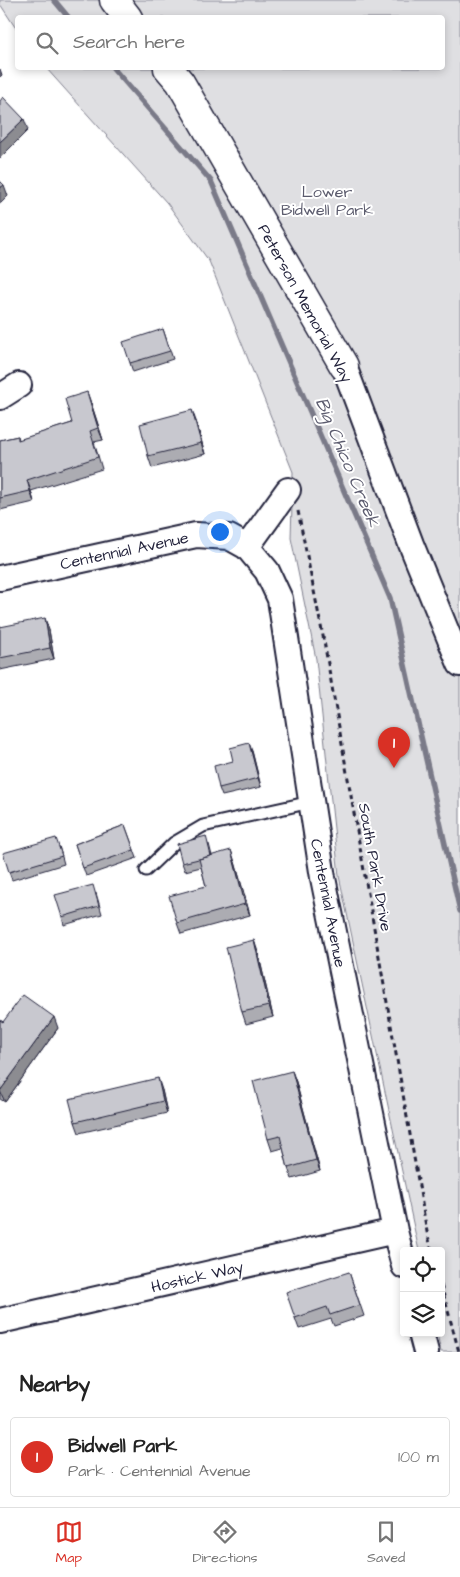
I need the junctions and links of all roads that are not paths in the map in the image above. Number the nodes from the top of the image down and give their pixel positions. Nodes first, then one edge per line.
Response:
1 (114, 0) edge
2 (126, 15) edge
3 (170, 70) edge
4 (344, 366) joint
5 (288, 490) road end
6 (247, 547) junction
7 (0, 578) edge
8 (460, 664) edge
9 (311, 802) junction
10 (146, 870) dead end
11 (395, 1231) junction
12 (400, 1250) edge
13 (0, 1321) edge
14 (422, 1337) edge
15 (426, 1352) edge

1 - 2 street
3 - 4 street, Peterson Memorial Way
4 - 8 street, Peterson Memorial Way
5 - 6 street
6 - 7 street, Centennial Avenue
6 - 9 street, Centennial Avenue
9 - 10 lane
9 - 11 street, Centennial Avenue
11 - 12 street, Centennial Avenue
11 - 13 street, Hostick Way
14 - 15 street

